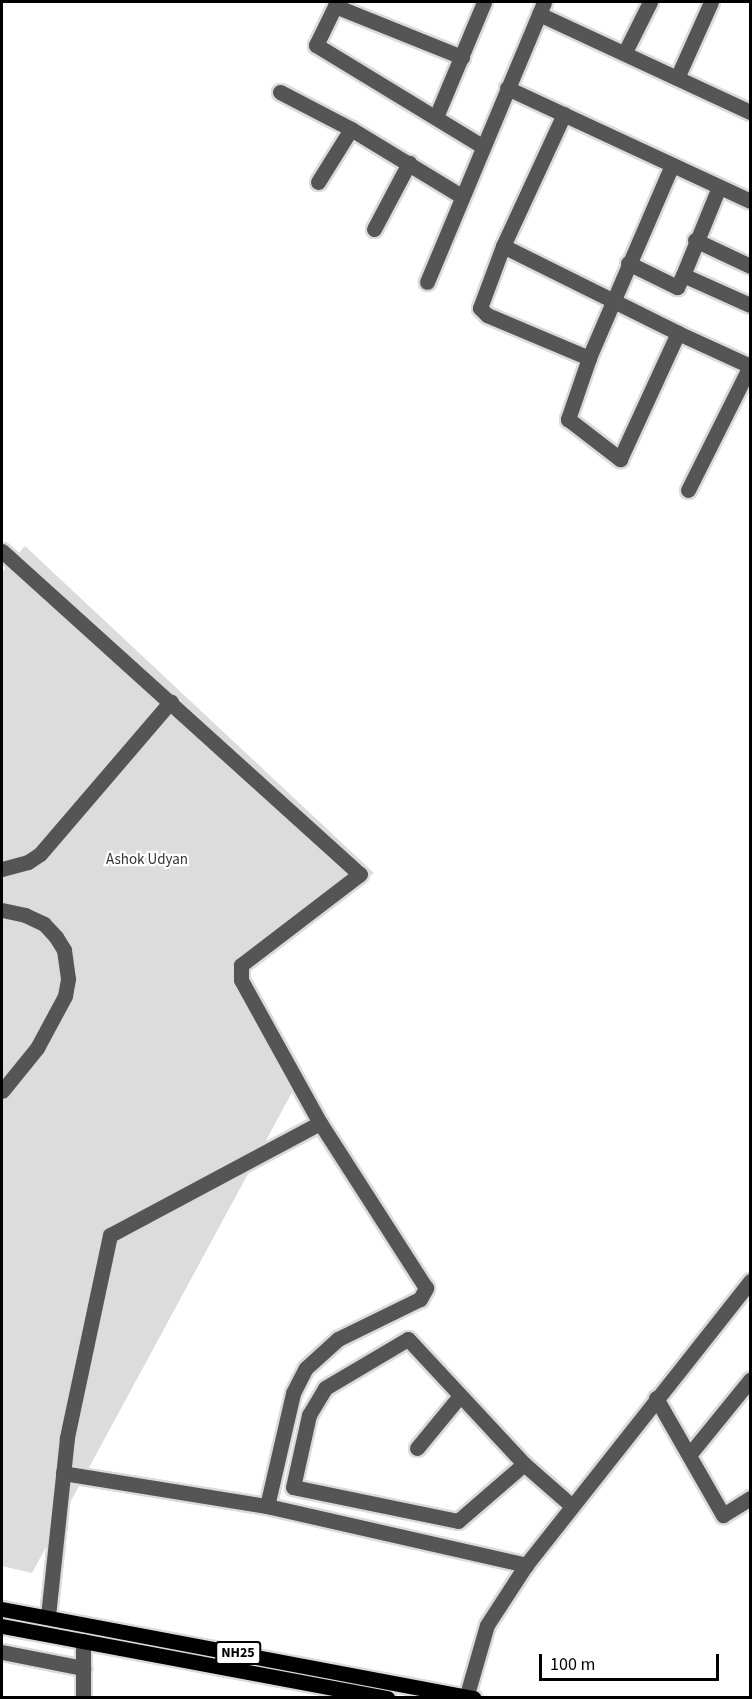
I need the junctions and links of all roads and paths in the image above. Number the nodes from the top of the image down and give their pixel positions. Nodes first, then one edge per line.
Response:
1 (484, 2) edge
2 (650, 2) edge
3 (711, 2) edge
4 (336, 4) edge
5 (542, 8) edge
6 (624, 52) junction
7 (462, 57) junction
8 (677, 78) junction
9 (507, 88) junction
10 (280, 92) dead end
11 (750, 112) edge
12 (564, 114) junction
13 (436, 117) junction
14 (351, 129) junction
15 (482, 146) junction
16 (409, 163) junction
17 (672, 165) junction
18 (318, 182) dead end
19 (719, 187) junction
20 (461, 196) junction
21 (750, 201) edge
22 (374, 229) dead end
23 (695, 240) junction
24 (502, 246) junction
25 (627, 263) junction
26 (750, 266) edge
27 (683, 275) junction
28 (427, 282) dead end
29 (612, 300) junction
30 (750, 305) edge
31 (678, 333) junction
32 (588, 358) junction
33 (750, 366) edge
34 (688, 490) dead end
35 (2, 551) edge
36 (171, 701) junction
37 (2, 869) edge
38 (2, 910) edge
39 (2, 1091) edge
40 (320, 1123) junction
41 (748, 1290) edge
42 (750, 1380) edge
43 (459, 1397) junction
44 (656, 1398) junction
45 (417, 1448) dead end
46 (689, 1455) junction
47 (524, 1464) junction
48 (63, 1473) junction
49 (750, 1498) edge
50 (267, 1506) junction
51 (572, 1506) junction
52 (526, 1565) junction
53 (2, 1609) edge
54 (48, 1617) junction
55 (2, 1626) edge
56 (83, 1641) junction
57 (2, 1652) edge
58 (83, 1668) junction
59 (469, 1697) edge
60 (83, 1698) edge
61 (387, 1698) edge

1 - 7 street
2 - 6 street
3 - 8 street
4 - 7 street
4 - 13 street
5 - 6 street
5 - 9 street
6 - 8 street
7 - 13 street
8 - 11 street
9 - 12 street
9 - 15 street
10 - 14 street
12 - 17 street
12 - 24 street
13 - 15 street
14 - 16 street
14 - 18 street
15 - 20 street
16 - 20 street
16 - 22 street
17 - 19 street
17 - 25 street
19 - 21 street
19 - 23 street
20 - 28 street
23 - 26 street
23 - 27 street
24 - 29 street
24 - 32 street
25 - 27 street
25 - 29 street
27 - 30 street
29 - 31 street
29 - 32 street
31 - 32 street
31 - 33 street
33 - 34 street
35 - 36 street
36 - 37 street
36 - 40 street
38 - 39 street
40 - 48 street
40 - 50 street
41 - 44 street
42 - 46 street
43 - 45 street
43 - 47 street
43 - 47 street
44 - 46 street
44 - 51 street
46 - 49 street
47 - 51 street
48 - 50 street
48 - 54 street
50 - 52 street
51 - 52 street
52 - 59 street
53 - 54 main road, NH25
54 - 59 main road, NH25
55 - 56 main road, NH25
56 - 58 street
56 - 61 main road, NH25
57 - 58 street
58 - 60 street

